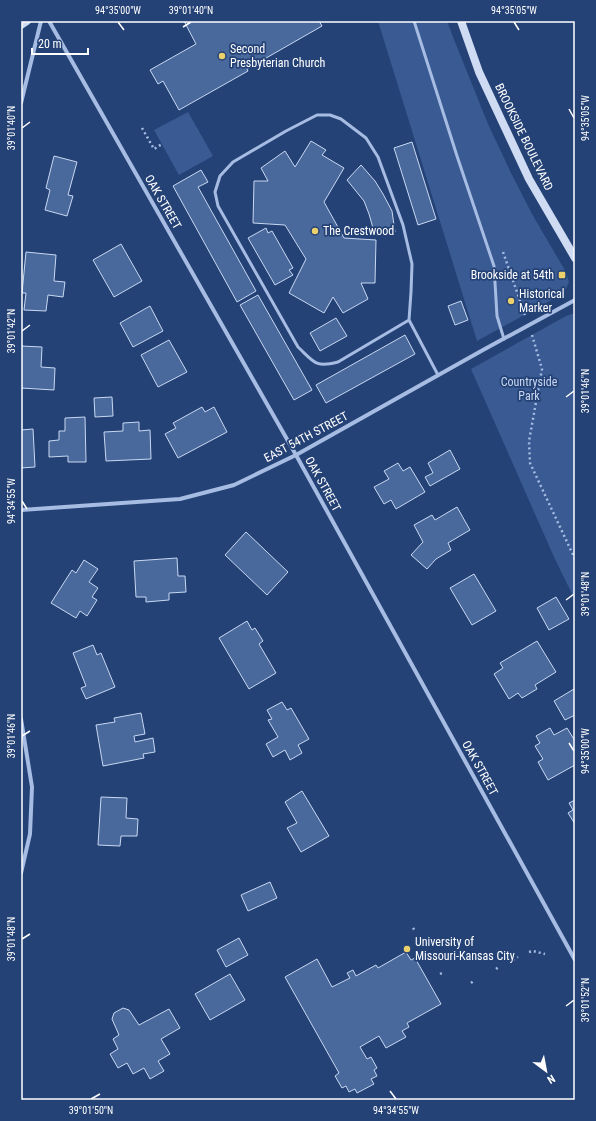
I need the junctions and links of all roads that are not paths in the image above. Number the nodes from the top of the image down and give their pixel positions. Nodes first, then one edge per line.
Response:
1 (27, 21) edge
2 (41, 21) edge
3 (49, 21) edge
4 (414, 21) edge
5 (461, 21) edge
6 (21, 25) edge
7 (21, 103) edge
8 (575, 258) edge
9 (575, 300) edge
10 (409, 320) junction
11 (504, 338) junction
12 (438, 375) junction
13 (296, 456) junction
14 (21, 510) edge
15 (21, 719) edge
16 (21, 873) edge
17 (575, 960) edge

1 - 6 main road
2 - 7 street
3 - 13 street, OAK STREET
4 - 11 lane
5 - 8 main road, BROOKSIDE BOULEVARD
9 - 11 street, EAST 54TH STREET
10 - 10 lane
10 - 12 lane
11 - 12 street, EAST 54TH STREET
12 - 13 street, EAST 54TH STREET
13 - 14 street, EAST 54TH STREET
13 - 17 street, OAK STREET
15 - 16 street

